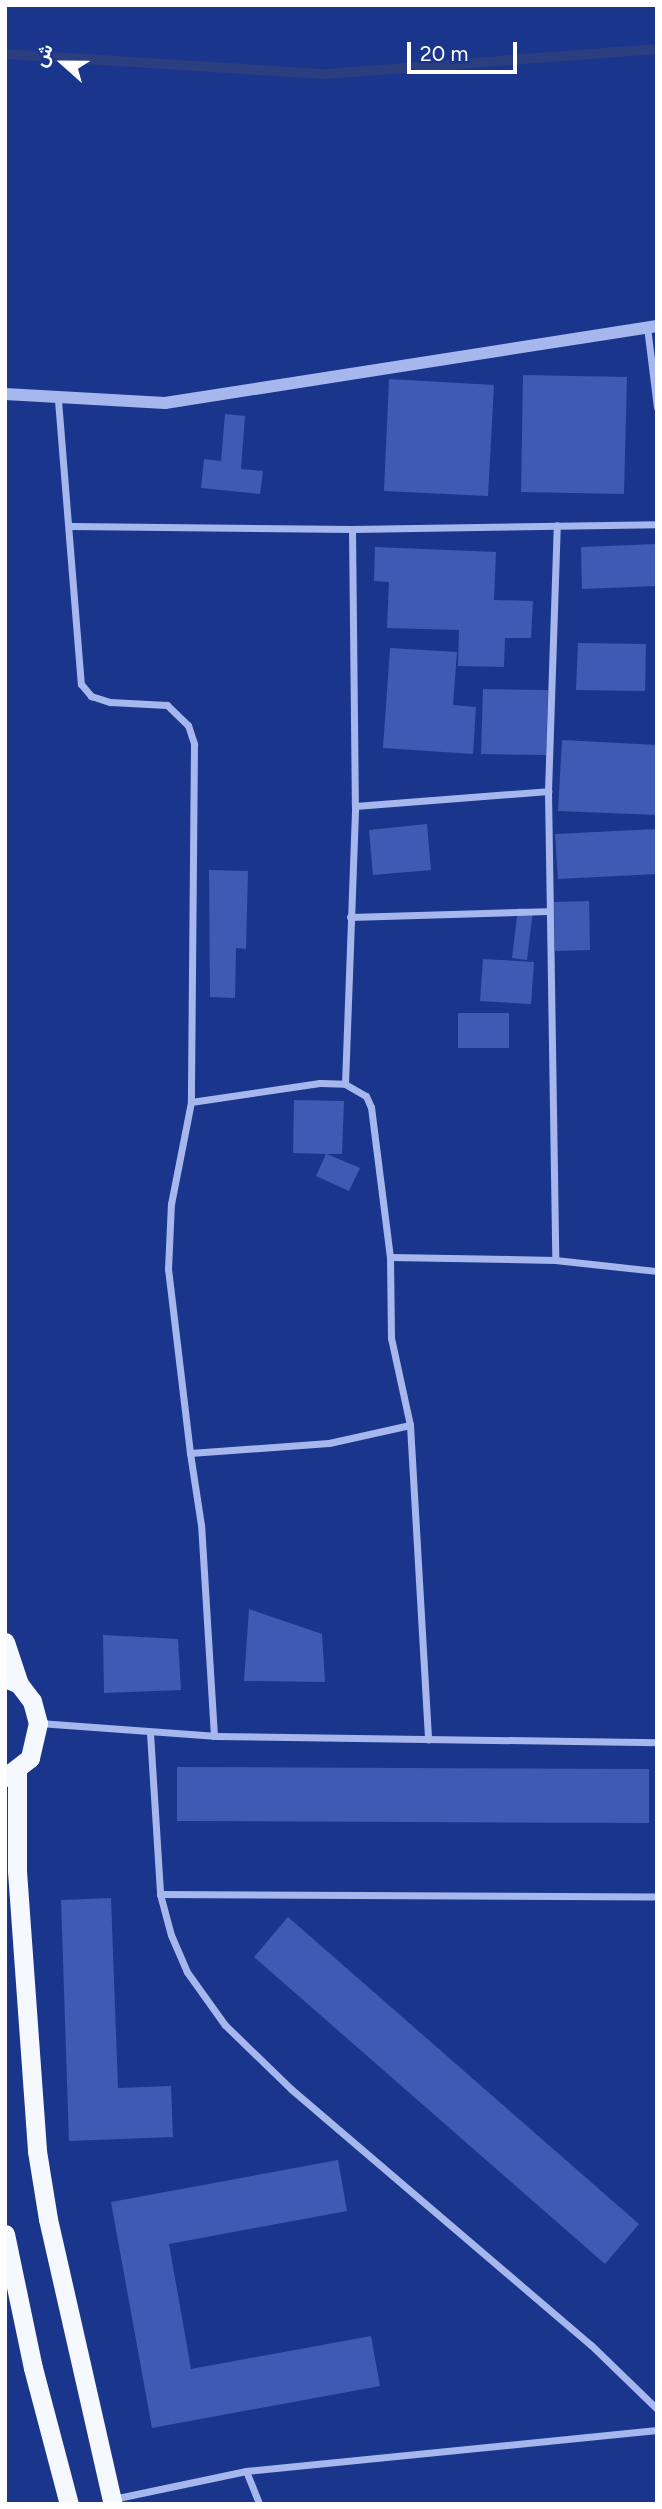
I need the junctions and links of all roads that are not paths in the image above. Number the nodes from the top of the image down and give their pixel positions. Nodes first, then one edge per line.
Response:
1 (652, 326) edge
2 (5, 394) edge
3 (58, 400) junction
4 (657, 407) edge
5 (657, 524) edge
6 (557, 525) junction
7 (70, 526) junction
8 (352, 529) junction
9 (548, 791) junction
10 (355, 806) junction
11 (548, 911) junction
12 (350, 917) junction
13 (345, 1084) junction
14 (191, 1102) junction
15 (390, 1257) junction
16 (555, 1260) junction
17 (657, 1271) edge
18 (410, 1425) junction
19 (190, 1453) junction
20 (5, 1642) edge
21 (12, 1681) edge
22 (38, 1723) junction
23 (150, 1733) junction
24 (214, 1736) junction
25 (428, 1739) junction
26 (657, 1742) edge
27 (11, 1774) edge
28 (160, 1894) junction
29 (657, 1897) edge
30 (5, 2234) edge
31 (657, 2409) edge
32 (657, 2430) edge
33 (246, 2471) junction
34 (112, 2502) edge
35 (69, 2504) edge
36 (260, 2504) edge

1 - 3 street
1 - 4 street
2 - 3 street
3 - 7 street
5 - 6 street
6 - 8 street
6 - 9 street
7 - 8 street
7 - 14 street
8 - 10 street
9 - 10 street
9 - 11 street
10 - 12 street
11 - 12 street
11 - 16 street
12 - 13 street
13 - 14 street
13 - 15 street
14 - 19 street
15 - 16 street
15 - 18 street
16 - 17 street
18 - 19 street
18 - 25 street
19 - 24 street
20 - 21 highway
21 - 22 highway
22 - 23 street
22 - 27 highway
23 - 24 street
23 - 28 street
24 - 25 street
25 - 26 street
27 - 34 highway
28 - 29 street
28 - 31 street
30 - 35 highway
32 - 33 street
33 - 34 street
33 - 36 street

